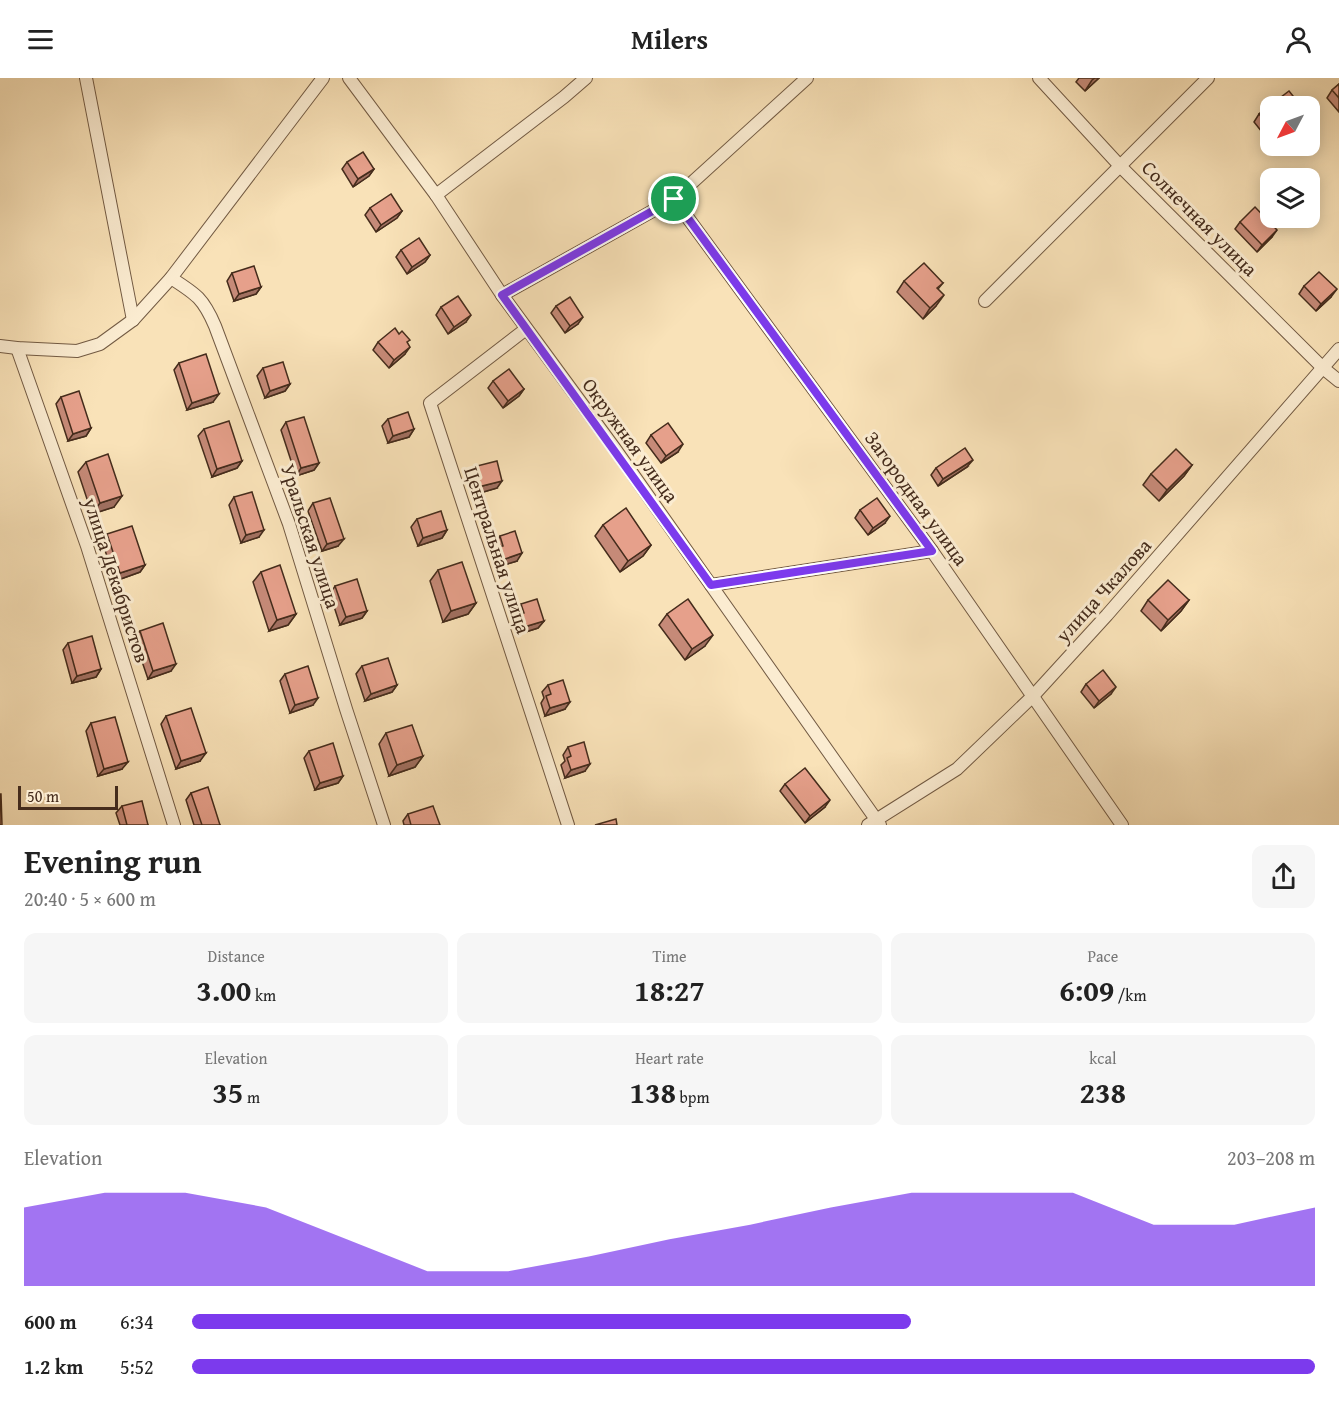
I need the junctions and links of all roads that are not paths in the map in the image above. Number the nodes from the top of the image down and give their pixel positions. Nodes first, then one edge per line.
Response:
1 (86, 78) edge
2 (322, 78) edge
3 (349, 78) edge
4 (585, 78) edge
5 (807, 78) edge
6 (1039, 78) edge
7 (1208, 78) edge
8 (1121, 167) junction
9 (436, 195) junction
10 (674, 199) junction
11 (171, 278) junction
12 (502, 295) junction
13 (985, 301) dead end
14 (133, 320) junction
15 (526, 329) junction
16 (0, 345) edge
17 (17, 348) junction
18 (1339, 349) edge
19 (1323, 368) junction
20 (1339, 381) edge
21 (932, 551) junction
22 (711, 585) junction
23 (1033, 696) junction
24 (875, 823) edge
25 (174, 825) edge
26 (384, 825) edge
27 (568, 825) edge
28 (1122, 825) edge

1 - 14 street
2 - 11 street
3 - 9 street, Окружная улица
4 - 9 street
5 - 10 street
6 - 8 street, Солнечная улица
7 - 8 street
8 - 13 street
8 - 19 street, Солнечная улица
9 - 12 street, Окружная улица
10 - 12 street
10 - 21 street, Загородная улица
11 - 14 street
11 - 26 street, Уральская улица
12 - 15 street, Окружная улица
14 - 17 street
15 - 22 street, Окружная улица
15 - 27 street, Центральная улица
16 - 17 street
17 - 25 street, улица Декабристов
18 - 19 street, улица Чкалова
19 - 20 street, Солнечная улица
19 - 23 street, улица Чкалова
21 - 22 street
21 - 23 street, Загородная улица
22 - 24 street, Окружная улица
23 - 24 street, улица Чкалова
23 - 28 street, Загородная улица

